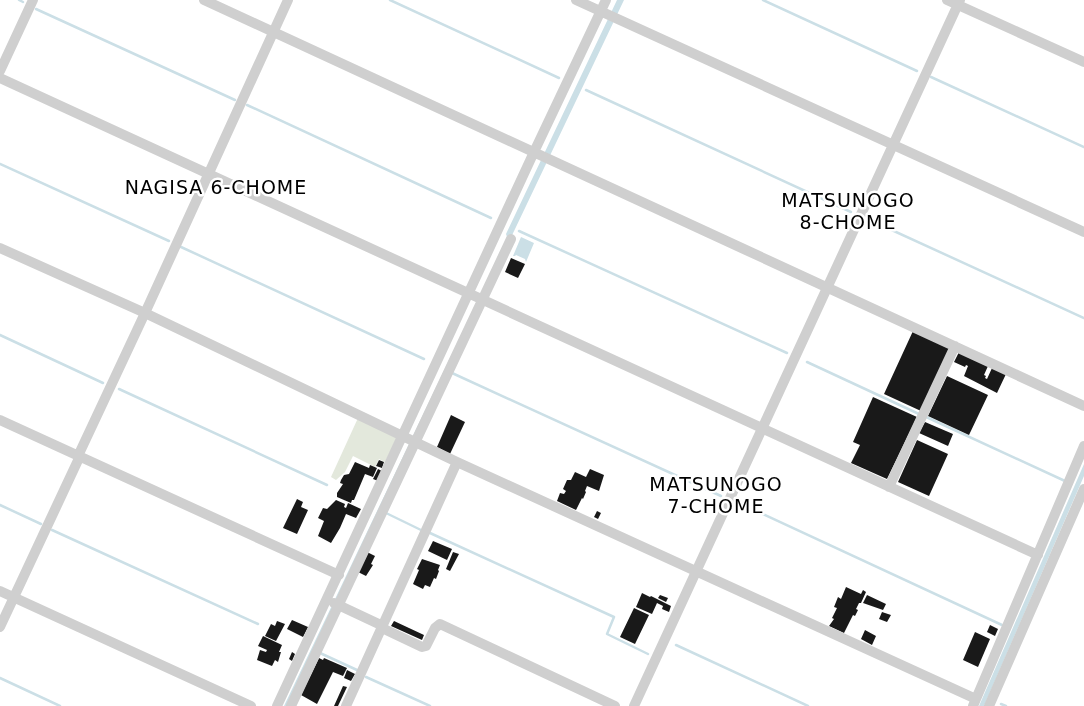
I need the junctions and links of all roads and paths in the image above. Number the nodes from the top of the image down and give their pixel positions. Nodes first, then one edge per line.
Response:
1 (33, 0) edge
2 (204, 0) edge
3 (288, 0) edge
4 (576, 0) edge
5 (606, 0) edge
6 (947, 0) edge
7 (959, 2) edge
8 (604, 13) junction
9 (274, 32) junction
10 (1084, 62) edge
11 (0, 71) edge
12 (0, 78) edge
13 (892, 144) junction
14 (541, 155) junction
15 (209, 173) junction
16 (1084, 232) edge
17 (511, 239) dead end
18 (0, 248) edge
19 (827, 287) junction
20 (476, 296) junction
21 (145, 314) junction
22 (955, 346) junction
23 (1084, 406) edge
24 (0, 420) edge
25 (763, 428) junction
26 (403, 436) junction
27 (416, 442) junction
28 (1084, 446) edge
29 (79, 456) junction
30 (457, 462) junction
31 (889, 486) junction
32 (1084, 489) edge
33 (1038, 555) junction
34 (696, 572) junction
35 (339, 575) junction
36 (0, 591) edge
37 (14, 597) junction
38 (333, 602) junction
39 (0, 627) edge
40 (382, 627) junction
41 (975, 702) edge
42 (251, 706) edge
43 (277, 706) edge
44 (291, 706) edge
45 (346, 706) edge
46 (615, 706) edge
47 (634, 706) edge
48 (989, 706) edge

1 - 11 street
2 - 9 street
3 - 9 street
4 - 8 street
5 - 8 street
6 - 7 street
7 - 10 street
7 - 13 street
8 - 13 street
8 - 14 street
9 - 14 street
9 - 15 street
12 - 15 street
13 - 16 street
13 - 19 street
14 - 19 street
14 - 20 street
15 - 20 street
15 - 21 street
17 - 20 street
18 - 21 street
19 - 22 street
19 - 25 street
20 - 25 street
20 - 26 street
20 - 27 street
21 - 26 street
21 - 29 street
22 - 23 street
22 - 31 street
24 - 29 street
25 - 31 street
25 - 34 street
26 - 27 street
26 - 35 street
27 - 30 street
27 - 38 street
28 - 33 street
29 - 35 street
29 - 37 street
30 - 34 street
30 - 40 street
31 - 33 street
32 - 48 street
33 - 41 street
34 - 41 street
34 - 47 street
35 - 38 street
36 - 37 street
37 - 39 street
37 - 42 street
38 - 40 street
38 - 43 street
38 - 44 street
40 - 45 street
40 - 46 street
41 - 48 street

